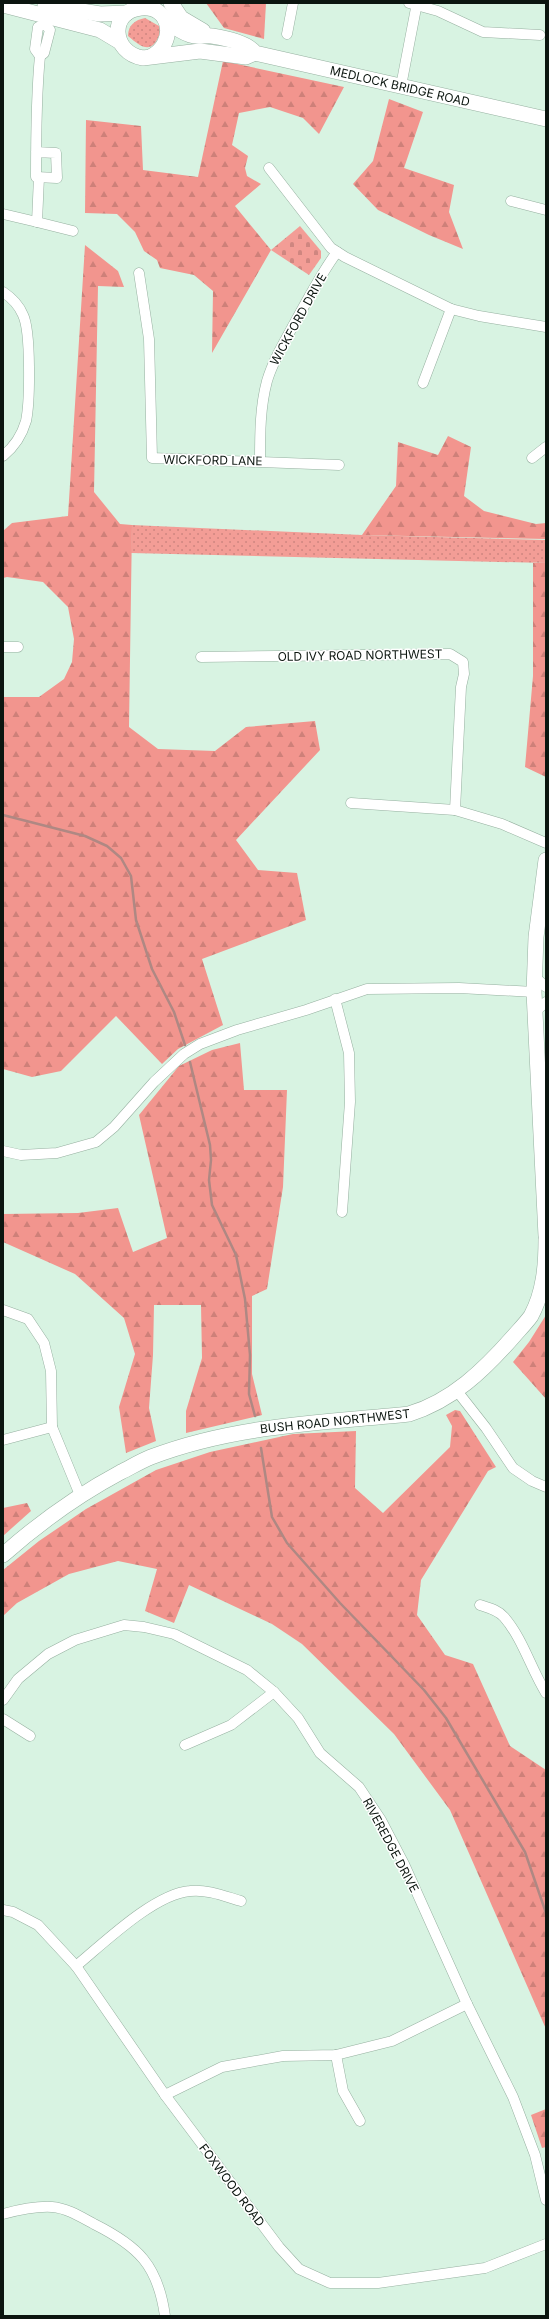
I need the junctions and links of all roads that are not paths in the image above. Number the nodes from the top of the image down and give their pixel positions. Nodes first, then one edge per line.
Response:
1 (171, 3) edge
2 (293, 3) edge
3 (415, 4) edge
4 (3, 5) edge
5 (130, 7) edge
6 (44, 12) edge
7 (161, 12) edge
8 (287, 34) dead end
9 (540, 35) dead end
10 (210, 36) junction
11 (120, 42) junction
12 (255, 53) junction
13 (150, 57) junction
14 (401, 86) junction
15 (546, 119) edge
16 (36, 152) junction
17 (269, 168) dead end
18 (38, 177) junction
19 (512, 201) dead end
20 (546, 210) edge
21 (3, 214) edge
22 (37, 222) junction
23 (73, 231) dead end
24 (337, 252) junction
25 (139, 274) dead end
26 (3, 292) edge
27 (451, 309) junction
28 (546, 327) edge
29 (423, 383) dead end
30 (546, 447) edge
31 (3, 456) edge
32 (532, 458) dead end
33 (260, 461) junction
34 (339, 464) dead end
35 (3, 647) edge
36 (18, 647) dead end
37 (201, 657) dead end
38 (351, 803) dead end
39 (455, 810) junction
40 (546, 843) edge
41 (546, 860) edge
42 (540, 989) edge
43 (335, 1000) junction
44 (541, 1006) edge
45 (3, 1151) edge
46 (342, 1212) dead end
47 (546, 1238) edge
48 (546, 1264) edge
49 (3, 1310) edge
50 (457, 1391) junction
51 (52, 1427) junction
52 (3, 1440) edge
53 (546, 1487) edge
54 (80, 1495) junction
55 (3, 1555) edge
56 (480, 1605) dead end
57 (274, 1692) junction
58 (546, 1693) edge
59 (3, 1700) edge
60 (3, 1719) edge
61 (30, 1736) dead end
62 (185, 1745) dead end
63 (241, 1901) dead end
64 (3, 1910) edge
65 (76, 1966) junction
66 (467, 2004) junction
67 (336, 2055) junction
68 (165, 2095) junction
69 (360, 2121) dead end
70 (546, 2200) edge
71 (3, 2214) edge
72 (546, 2244) edge
73 (165, 2316) edge

1 - 10 street
2 - 8 street
3 - 9 street
3 - 14 street
4 - 6 street, MEDLOCK BRIDGE ROAD
5 - 6 street, MEDLOCK BRIDGE ROAD
5 - 7 street, MEDLOCK BRIDGE ROAD
5 - 11 street
6 - 11 street, MEDLOCK BRIDGE ROAD
6 - 16 street
7 - 10 street, MEDLOCK BRIDGE ROAD
7 - 13 street
10 - 12 street, MEDLOCK BRIDGE ROAD
11 - 13 street, MEDLOCK BRIDGE ROAD
12 - 13 street, MEDLOCK BRIDGE ROAD
12 - 14 street, MEDLOCK BRIDGE ROAD
14 - 15 street, MEDLOCK BRIDGE ROAD
16 - 18 street
16 - 18 street
17 - 24 street
18 - 22 street
19 - 20 street
21 - 22 street
22 - 23 street
24 - 27 street
24 - 33 street, WICKFORD DRIVE
25 - 33 street, WICKFORD LANE
26 - 31 street
27 - 28 street
27 - 29 street
30 - 32 street
33 - 34 street, WICKFORD LANE
35 - 36 street
37 - 39 street, OLD IVY ROAD NORTHWEST
38 - 39 street
39 - 40 street
41 - 42 street
42 - 43 street
42 - 44 street
43 - 45 street
43 - 46 street
44 - 47 street
47 - 48 street
48 - 50 street, BUSH ROAD NORTHWEST
49 - 51 street
50 - 53 street
50 - 54 street, BUSH ROAD NORTHWEST
51 - 52 street
51 - 54 street
54 - 55 street, BUSH ROAD NORTHWEST
56 - 58 street
57 - 59 street, RIVEREDGE DRIVE
57 - 62 street
57 - 66 street, RIVEREDGE DRIVE
60 - 61 street
63 - 65 street
64 - 65 street, FOXWOOD ROAD
65 - 68 street, FOXWOOD ROAD
66 - 67 street
66 - 70 street, RIVEREDGE DRIVE
67 - 68 street
67 - 69 street
68 - 72 street, FOXWOOD ROAD
71 - 73 street

